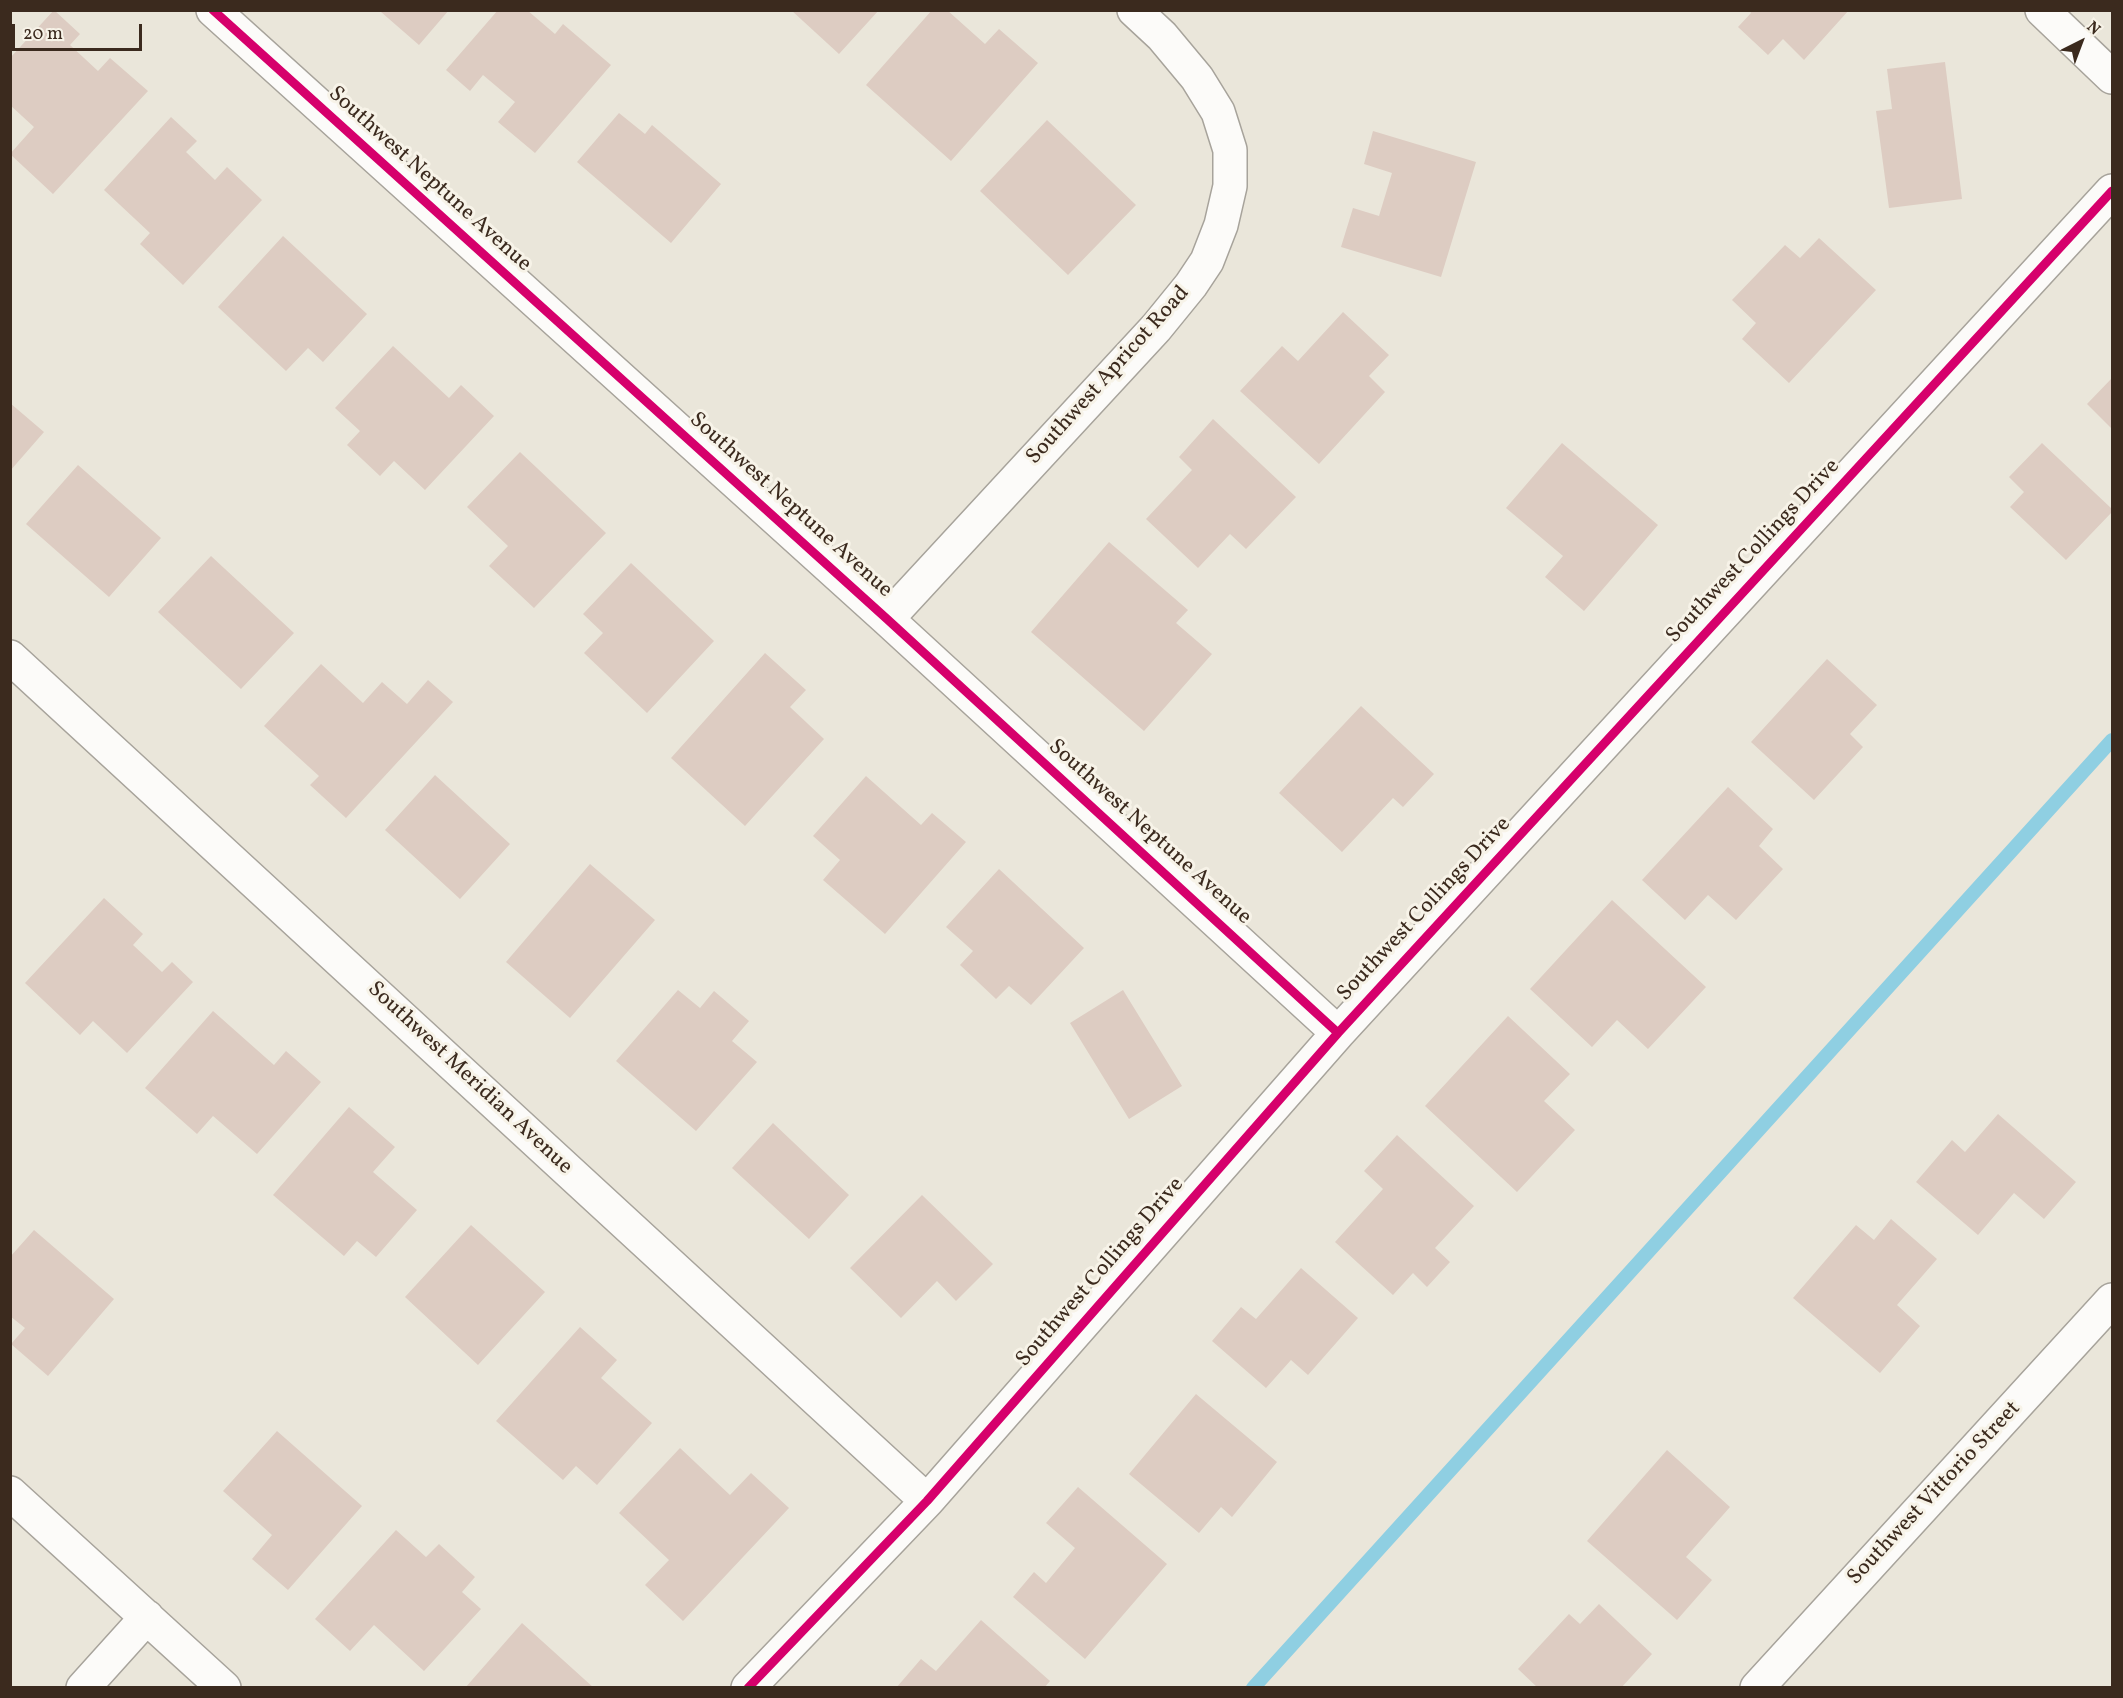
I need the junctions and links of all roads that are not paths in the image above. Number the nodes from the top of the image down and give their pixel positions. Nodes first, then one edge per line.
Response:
1 (213, 10) edge
2 (1134, 10) edge
3 (2042, 10) edge
4 (2112, 76) edge
5 (2112, 191) edge
6 (886, 619) junction
7 (10, 657) edge
8 (1338, 1033) junction
9 (2112, 1300) edge
10 (10, 1493) edge
11 (927, 1501) junction
12 (147, 1617) junction
13 (84, 1688) edge
14 (224, 1688) edge
15 (748, 1688) edge
16 (1757, 1688) edge

1 - 6 street, Southwest Neptune Avenue
2 - 6 street, Southwest Apricot Road
3 - 4 street
5 - 8 street, Southwest Collings Drive
6 - 8 street, Southwest Neptune Avenue
7 - 11 street, Southwest Meridian Avenue
8 - 11 street, Southwest Collings Drive
9 - 16 street, Southwest Vittorio Street
10 - 12 street
11 - 15 street, Southwest Collings Drive
12 - 13 street
12 - 14 street

